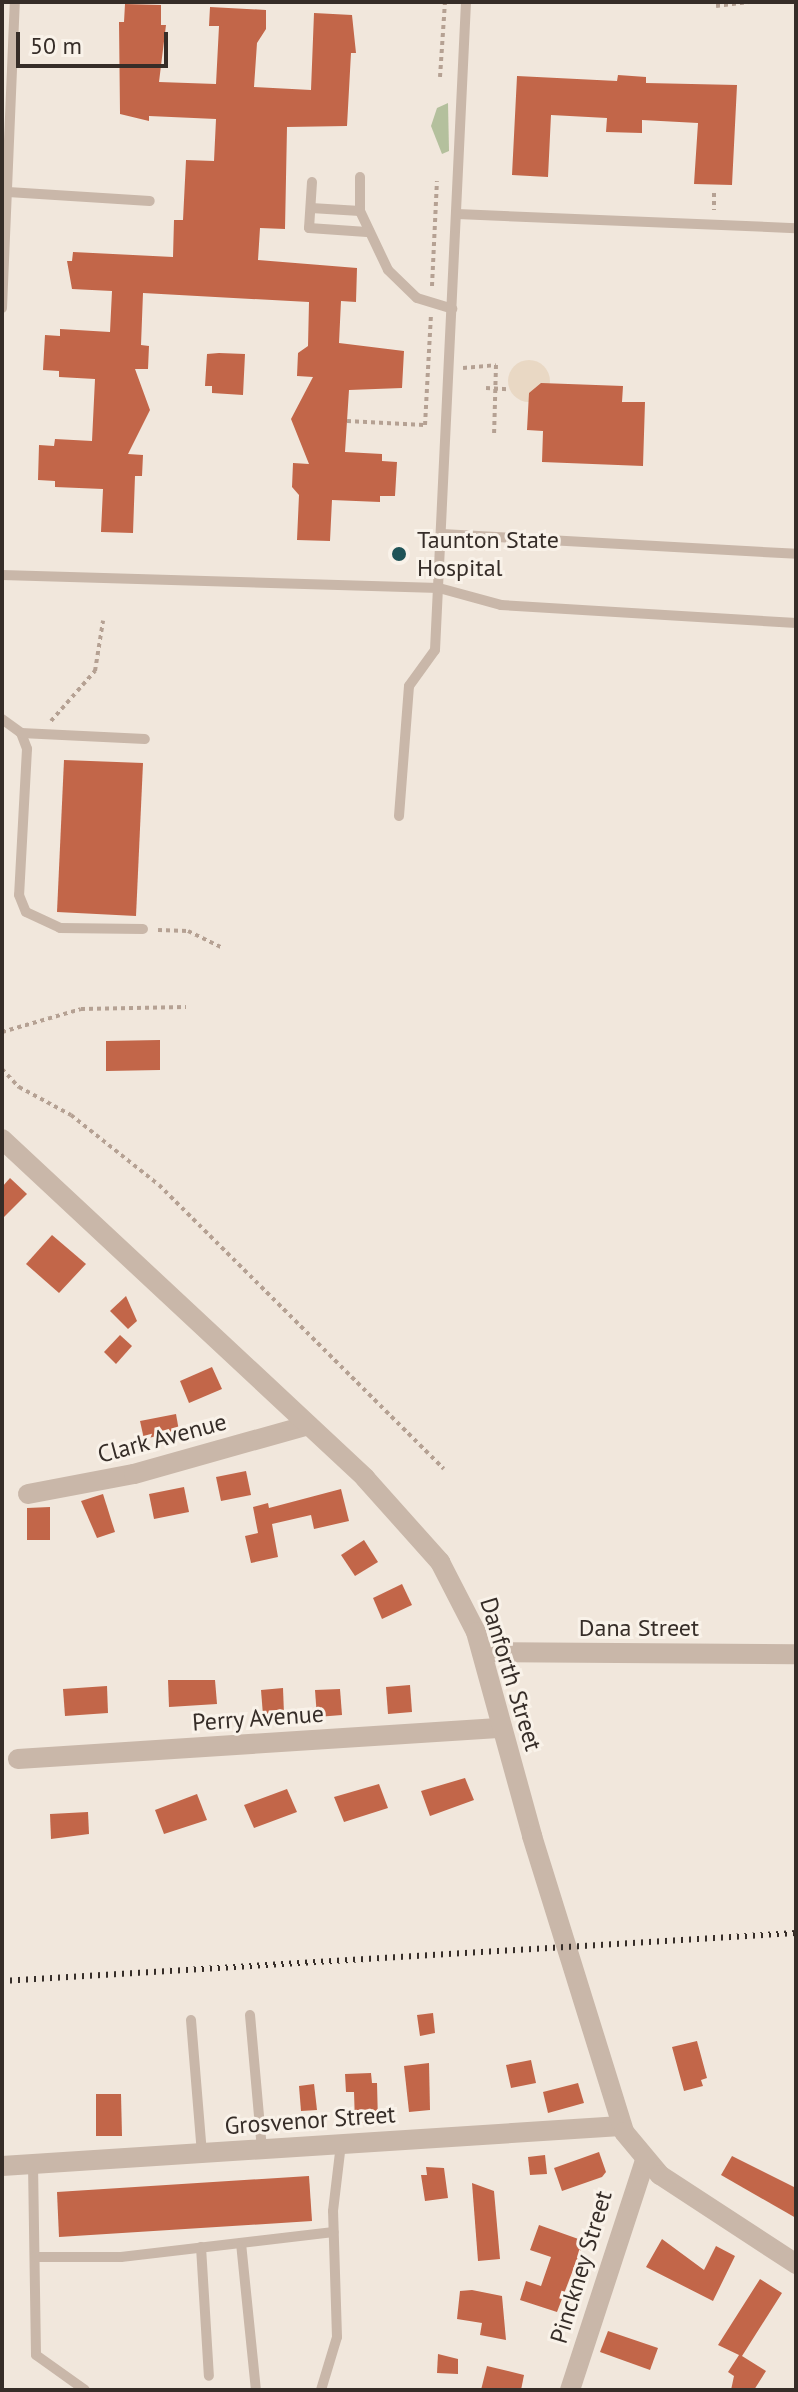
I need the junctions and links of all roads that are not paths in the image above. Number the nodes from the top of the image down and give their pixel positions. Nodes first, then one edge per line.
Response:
1 (15, 2) edge
2 (466, 2) edge
3 (6, 127) edge
4 (360, 177) dead end
5 (312, 182) dead end
6 (8, 192) junction
7 (150, 201) dead end
8 (311, 208) junction
9 (360, 211) junction
10 (457, 214) junction
11 (796, 228) edge
12 (367, 232) junction
13 (2, 308) edge
14 (452, 309) junction
15 (442, 534) junction
16 (796, 554) edge
17 (2, 575) edge
18 (439, 588) junction
19 (796, 623) edge
20 (2, 719) edge
21 (21, 733) junction
22 (145, 739) dead end
23 (399, 816) dead end
24 (143, 929) road end
25 (2, 1139) edge
26 (308, 1425) junction
27 (28, 1494) dead end
28 (482, 1652) junction
29 (796, 1654) edge
30 (502, 1728) junction
31 (18, 1759) dead end
32 (250, 2015) dead end
33 (191, 2020) dead end
34 (621, 2126) junction
35 (341, 2144) junction
36 (262, 2149) junction
37 (202, 2153) junction
38 (645, 2161) junction
39 (33, 2164) junction
40 (2, 2166) edge
41 (334, 2232) junction
42 (241, 2243) junction
43 (201, 2247) junction
44 (35, 2257) junction
45 (796, 2264) edge
46 (209, 2376) dead end
47 (85, 2390) edge
48 (256, 2390) edge
49 (321, 2390) edge
50 (570, 2390) edge

1 - 3 lane
2 - 10 lane
3 - 6 lane
4 - 9 lane
5 - 8 lane
6 - 7 lane
6 - 13 lane
8 - 9 lane
8 - 12 lane
9 - 12 lane
10 - 11 lane
10 - 14 lane
12 - 14 lane
14 - 15 lane
15 - 16 lane
15 - 18 lane
17 - 18 lane
18 - 19 lane
18 - 23 lane
20 - 21 lane
21 - 22 lane
21 - 24 lane
25 - 26 street, Danforth Street
26 - 27 street, Clark Avenue
26 - 28 street, Danforth Street
28 - 29 street, Dana Street
28 - 30 street, Danforth Street
30 - 31 street, Perry Avenue
30 - 34 street, Danforth Street
32 - 36 lane
33 - 37 lane
34 - 35 street, Grosvenor Street
34 - 38 street, Danforth Street
35 - 36 street, Grosvenor Street
35 - 41 lane
36 - 37 street, Grosvenor Street
37 - 39 street, Grosvenor Street
38 - 45 street, Danforth Street
38 - 50 street, Pinckney Street
39 - 40 street, Grosvenor Street
39 - 44 lane
41 - 42 lane
41 - 49 lane
42 - 43 lane
42 - 48 lane
43 - 44 lane
43 - 46 lane
44 - 47 lane

